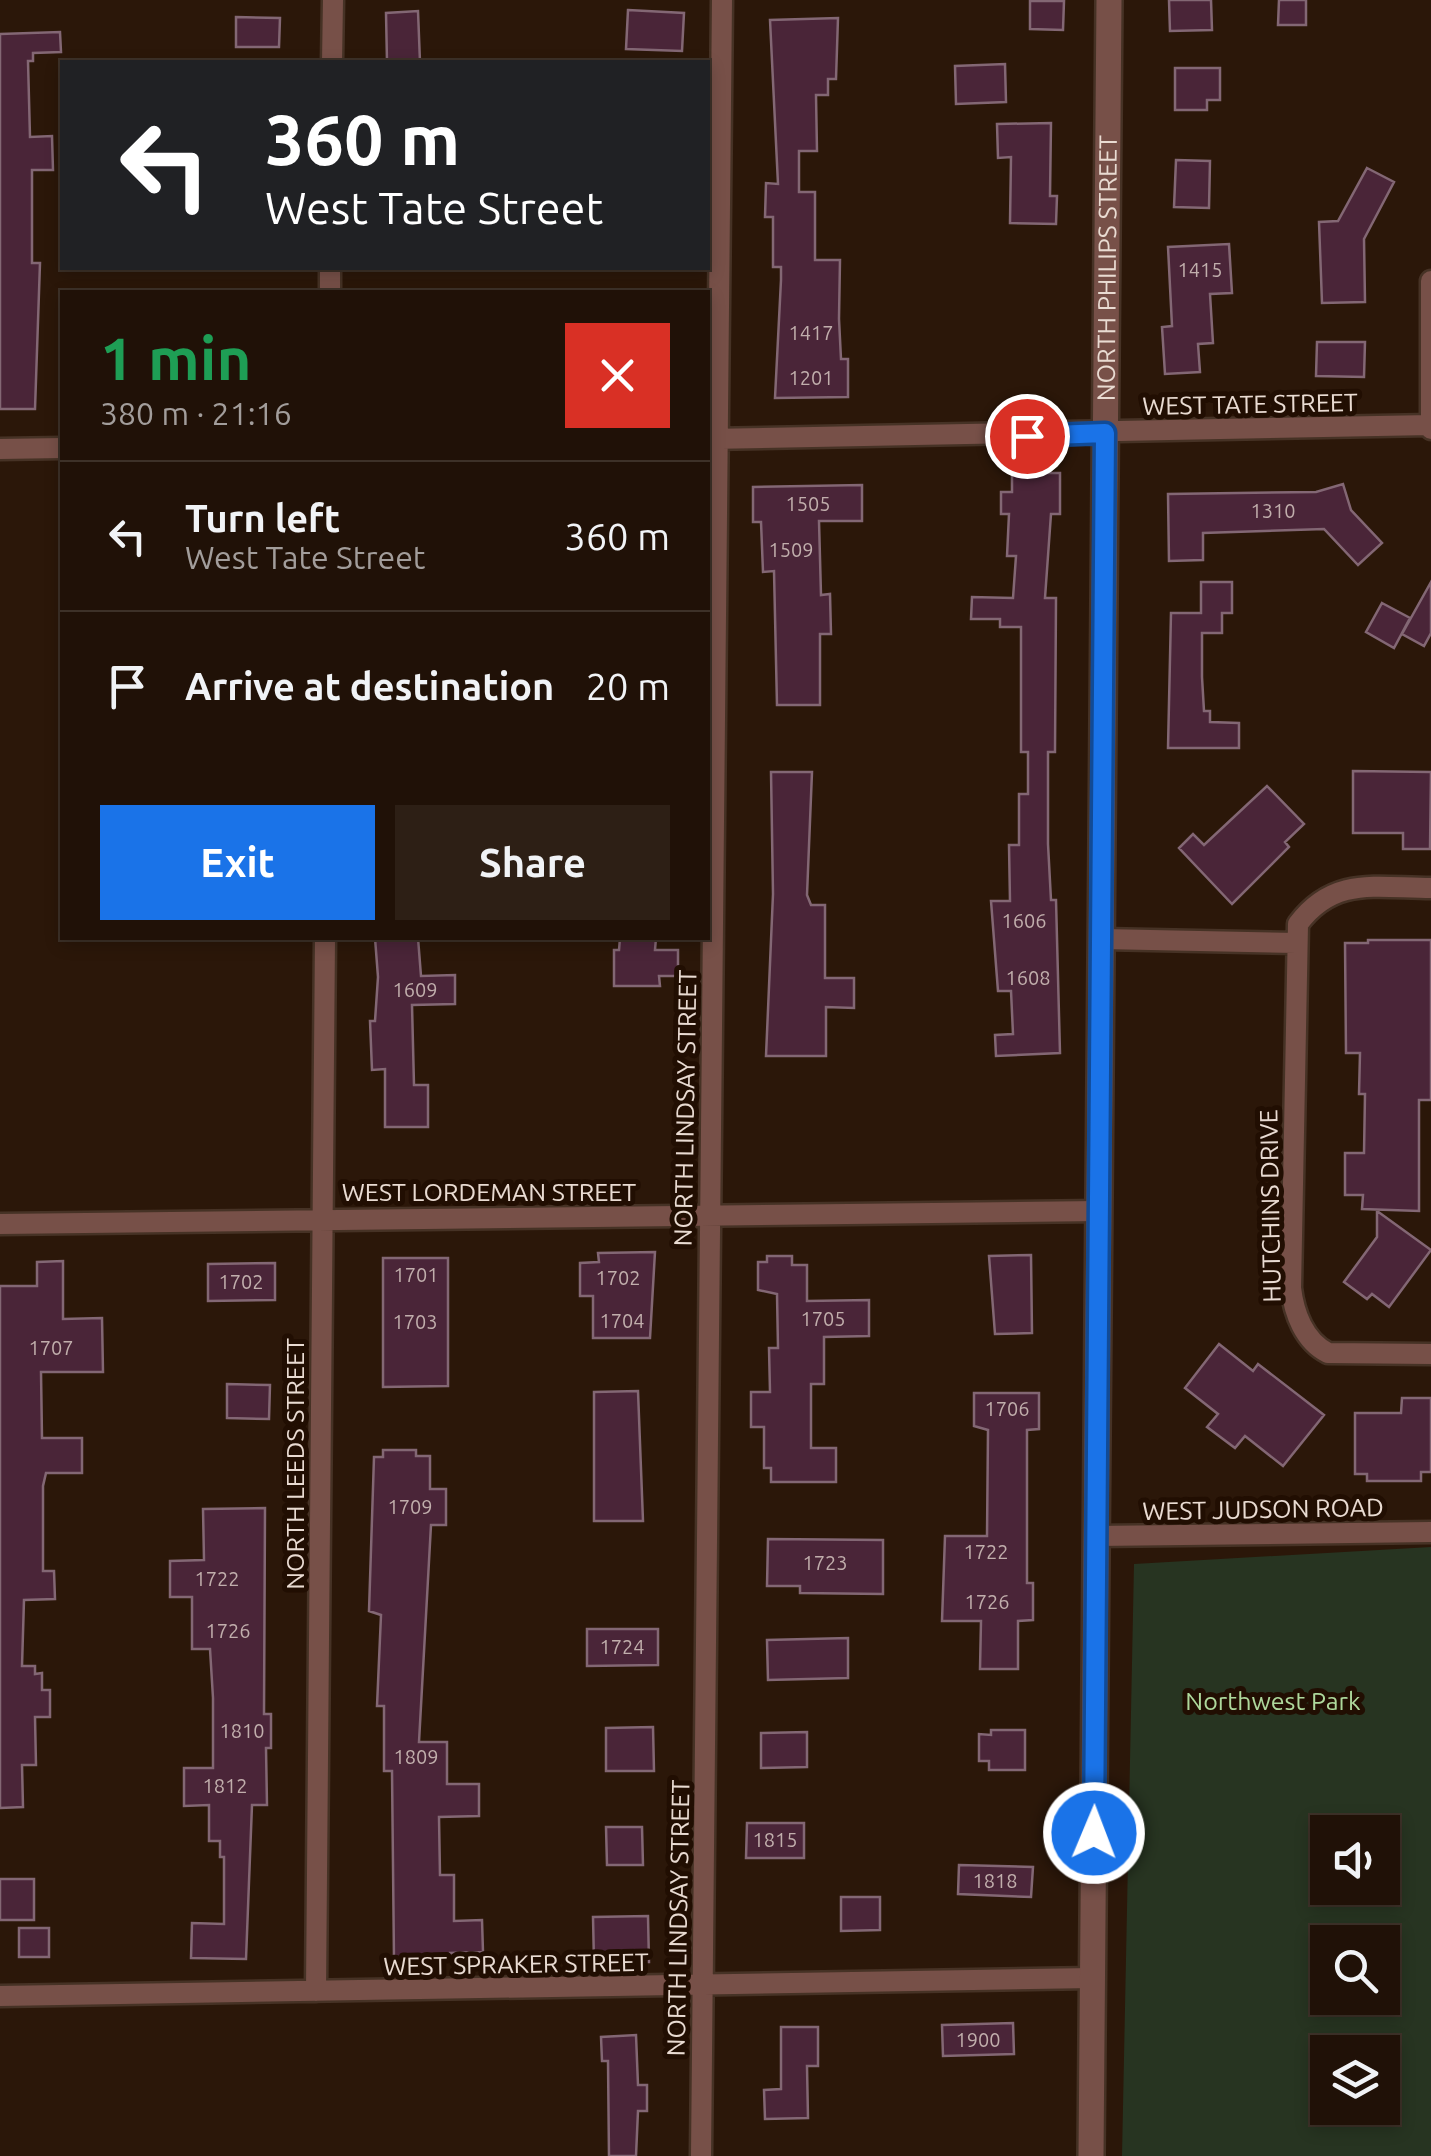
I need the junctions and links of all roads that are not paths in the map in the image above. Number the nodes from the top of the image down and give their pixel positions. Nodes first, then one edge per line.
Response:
1 (333, 0) edge
2 (722, 0) edge
3 (1109, 0) edge
4 (332, 60) edge
5 (1431, 281) edge
6 (1431, 427) edge
7 (1105, 433) junction
8 (712, 439) edge
9 (60, 448) edge
10 (0, 449) edge
11 (1431, 888) edge
12 (1102, 939) junction
13 (324, 940) edge
14 (1296, 942) junction
15 (1099, 1211) junction
16 (322, 1217) junction
17 (709, 1218) junction
18 (0, 1224) edge
19 (1431, 1354) edge
20 (1431, 1532) edge
21 (1096, 1536) junction
22 (1092, 1978) junction
23 (703, 1988) junction
24 (316, 1992) junction
25 (0, 1996) edge
26 (701, 2156) edge
27 (1091, 2156) edge

1 - 4 street
2 - 8 street, NORTH LINDSAY STREET
3 - 7 street, NORTH PHILIPS STREET
5 - 6 street
6 - 7 street, WEST TATE STREET
7 - 8 street, WEST TATE STREET
7 - 12 street, NORTH PHILIPS STREET
8 - 17 street, NORTH LINDSAY STREET
9 - 10 street
11 - 14 street, HUTCHINS DRIVE
12 - 14 street
12 - 15 street, NORTH PHILIPS STREET
13 - 16 street, NORTH LEEDS STREET
14 - 19 street, HUTCHINS DRIVE
15 - 17 street, WEST LORDEMAN STREET
15 - 21 street, NORTH PHILIPS STREET
16 - 17 street, WEST LORDEMAN STREET
16 - 18 street, WEST LORDEMAN STREET
16 - 24 street, NORTH LEEDS STREET
17 - 23 street, NORTH LINDSAY STREET
20 - 21 street, WEST JUDSON ROAD
21 - 22 street, NORTH PHILIPS STREET
22 - 23 street, WEST SPRAKER STREET
22 - 27 street, NORTH PHILIPS STREET
23 - 24 street, WEST SPRAKER STREET
23 - 26 street, NORTH LINDSAY STREET
24 - 25 street, WEST SPRAKER STREET

